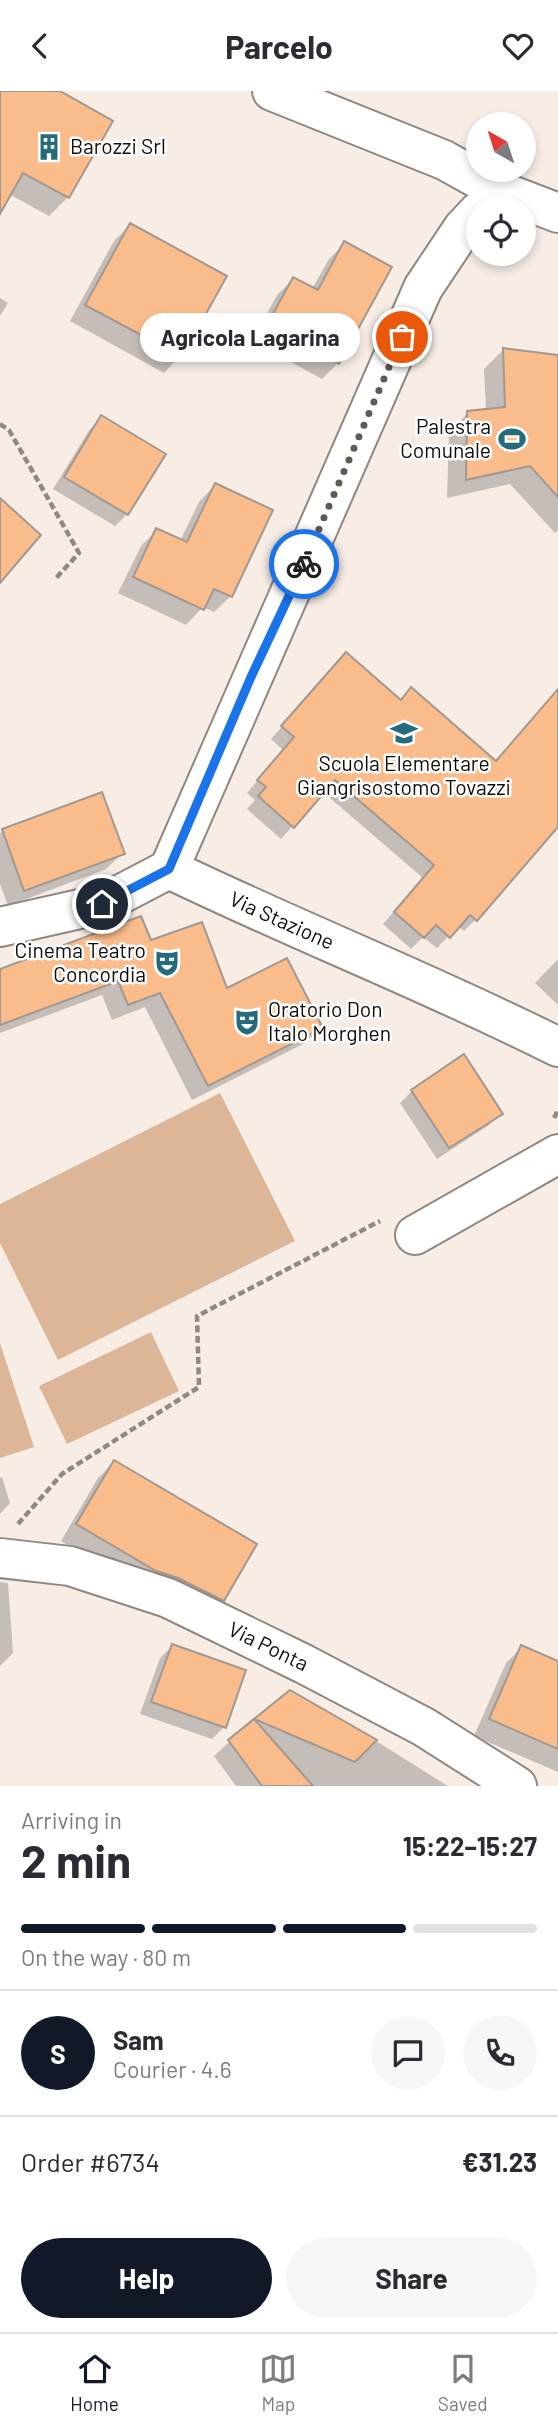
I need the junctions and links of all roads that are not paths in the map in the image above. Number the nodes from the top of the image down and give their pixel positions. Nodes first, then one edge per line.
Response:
1 (272, 91) edge
2 (479, 196) edge
3 (536, 210) edge
4 (558, 213) edge
5 (466, 225) edge
6 (169, 869) junction
7 (0, 927) edge
8 (558, 1047) edge
9 (555, 1138) edge
10 (403, 1225) road end
11 (7, 1542) edge
12 (517, 1786) edge

1 - 2 street
3 - 4 street
5 - 6 street
6 - 7 street
6 - 8 street, Via Stazione
9 - 10 street
11 - 12 street, Via Ponta

